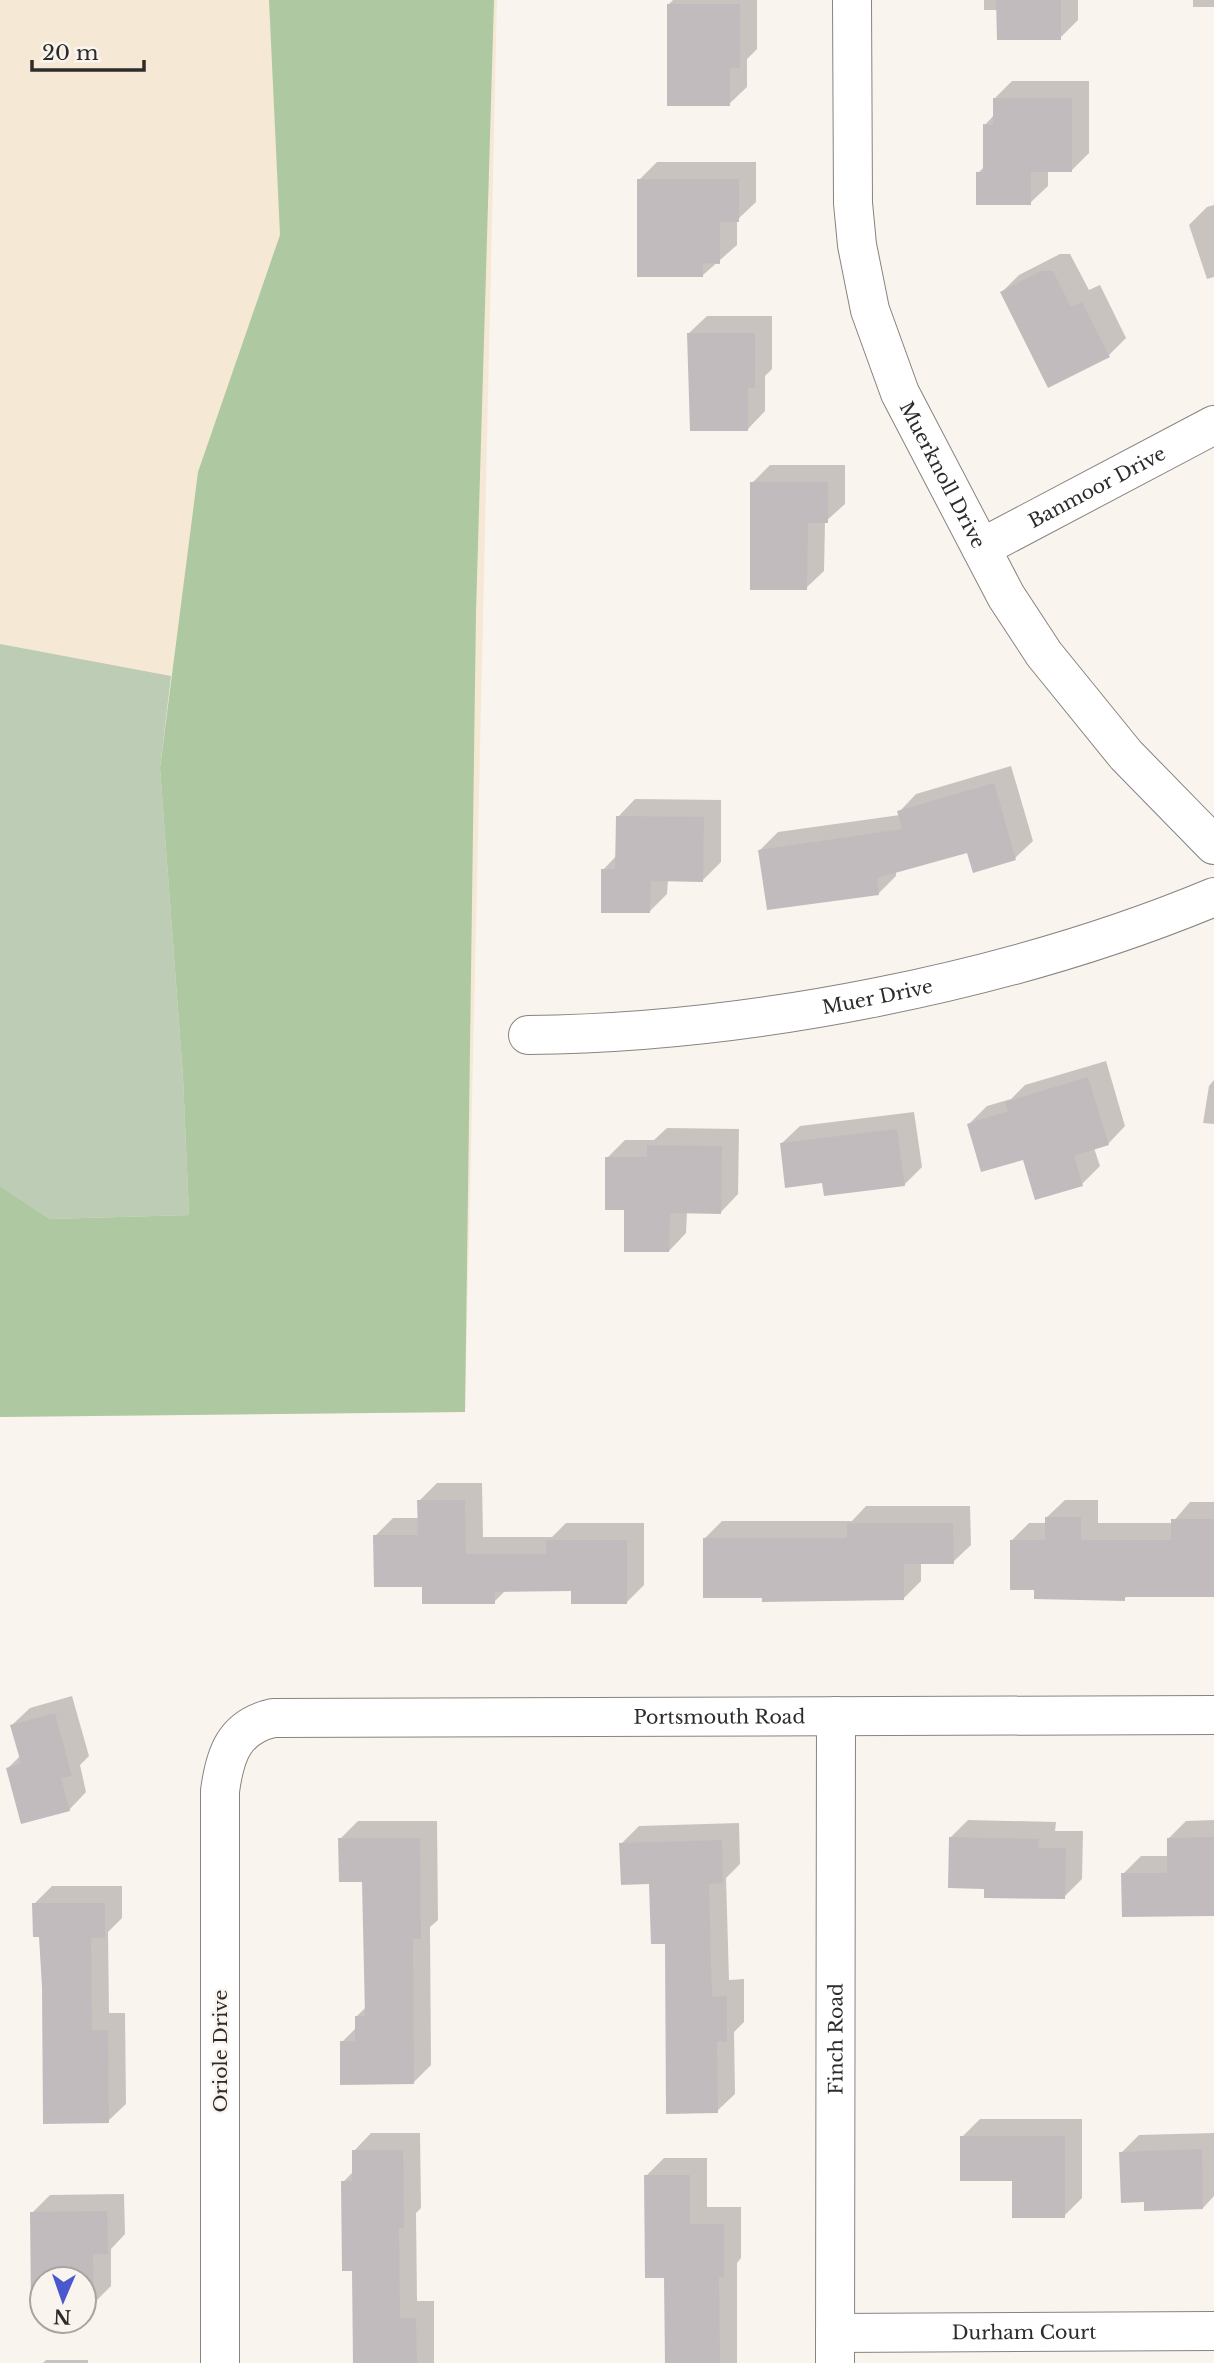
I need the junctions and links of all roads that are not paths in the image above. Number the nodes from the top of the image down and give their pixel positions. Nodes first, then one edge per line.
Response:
1 (852, 15) edge
2 (1214, 425) edge
3 (981, 548) junction
4 (1214, 845) edge
5 (1214, 897) edge
6 (528, 1035) dead end
7 (1214, 1715) edge
8 (836, 1716) junction
9 (234, 1742) joint
10 (1214, 2331) edge
11 (835, 2348) edge
12 (220, 2363) edge

1 - 3 street, Muerknoll Drive
2 - 3 street, Banmoor Drive
3 - 4 street, Muerknoll Drive
5 - 6 street, Muer Drive
7 - 8 street, Portsmouth Road
8 - 9 street, Portsmouth Road
8 - 11 street, Finch Road
9 - 12 street, Oriole Drive
10 - 11 street, Durham Court

